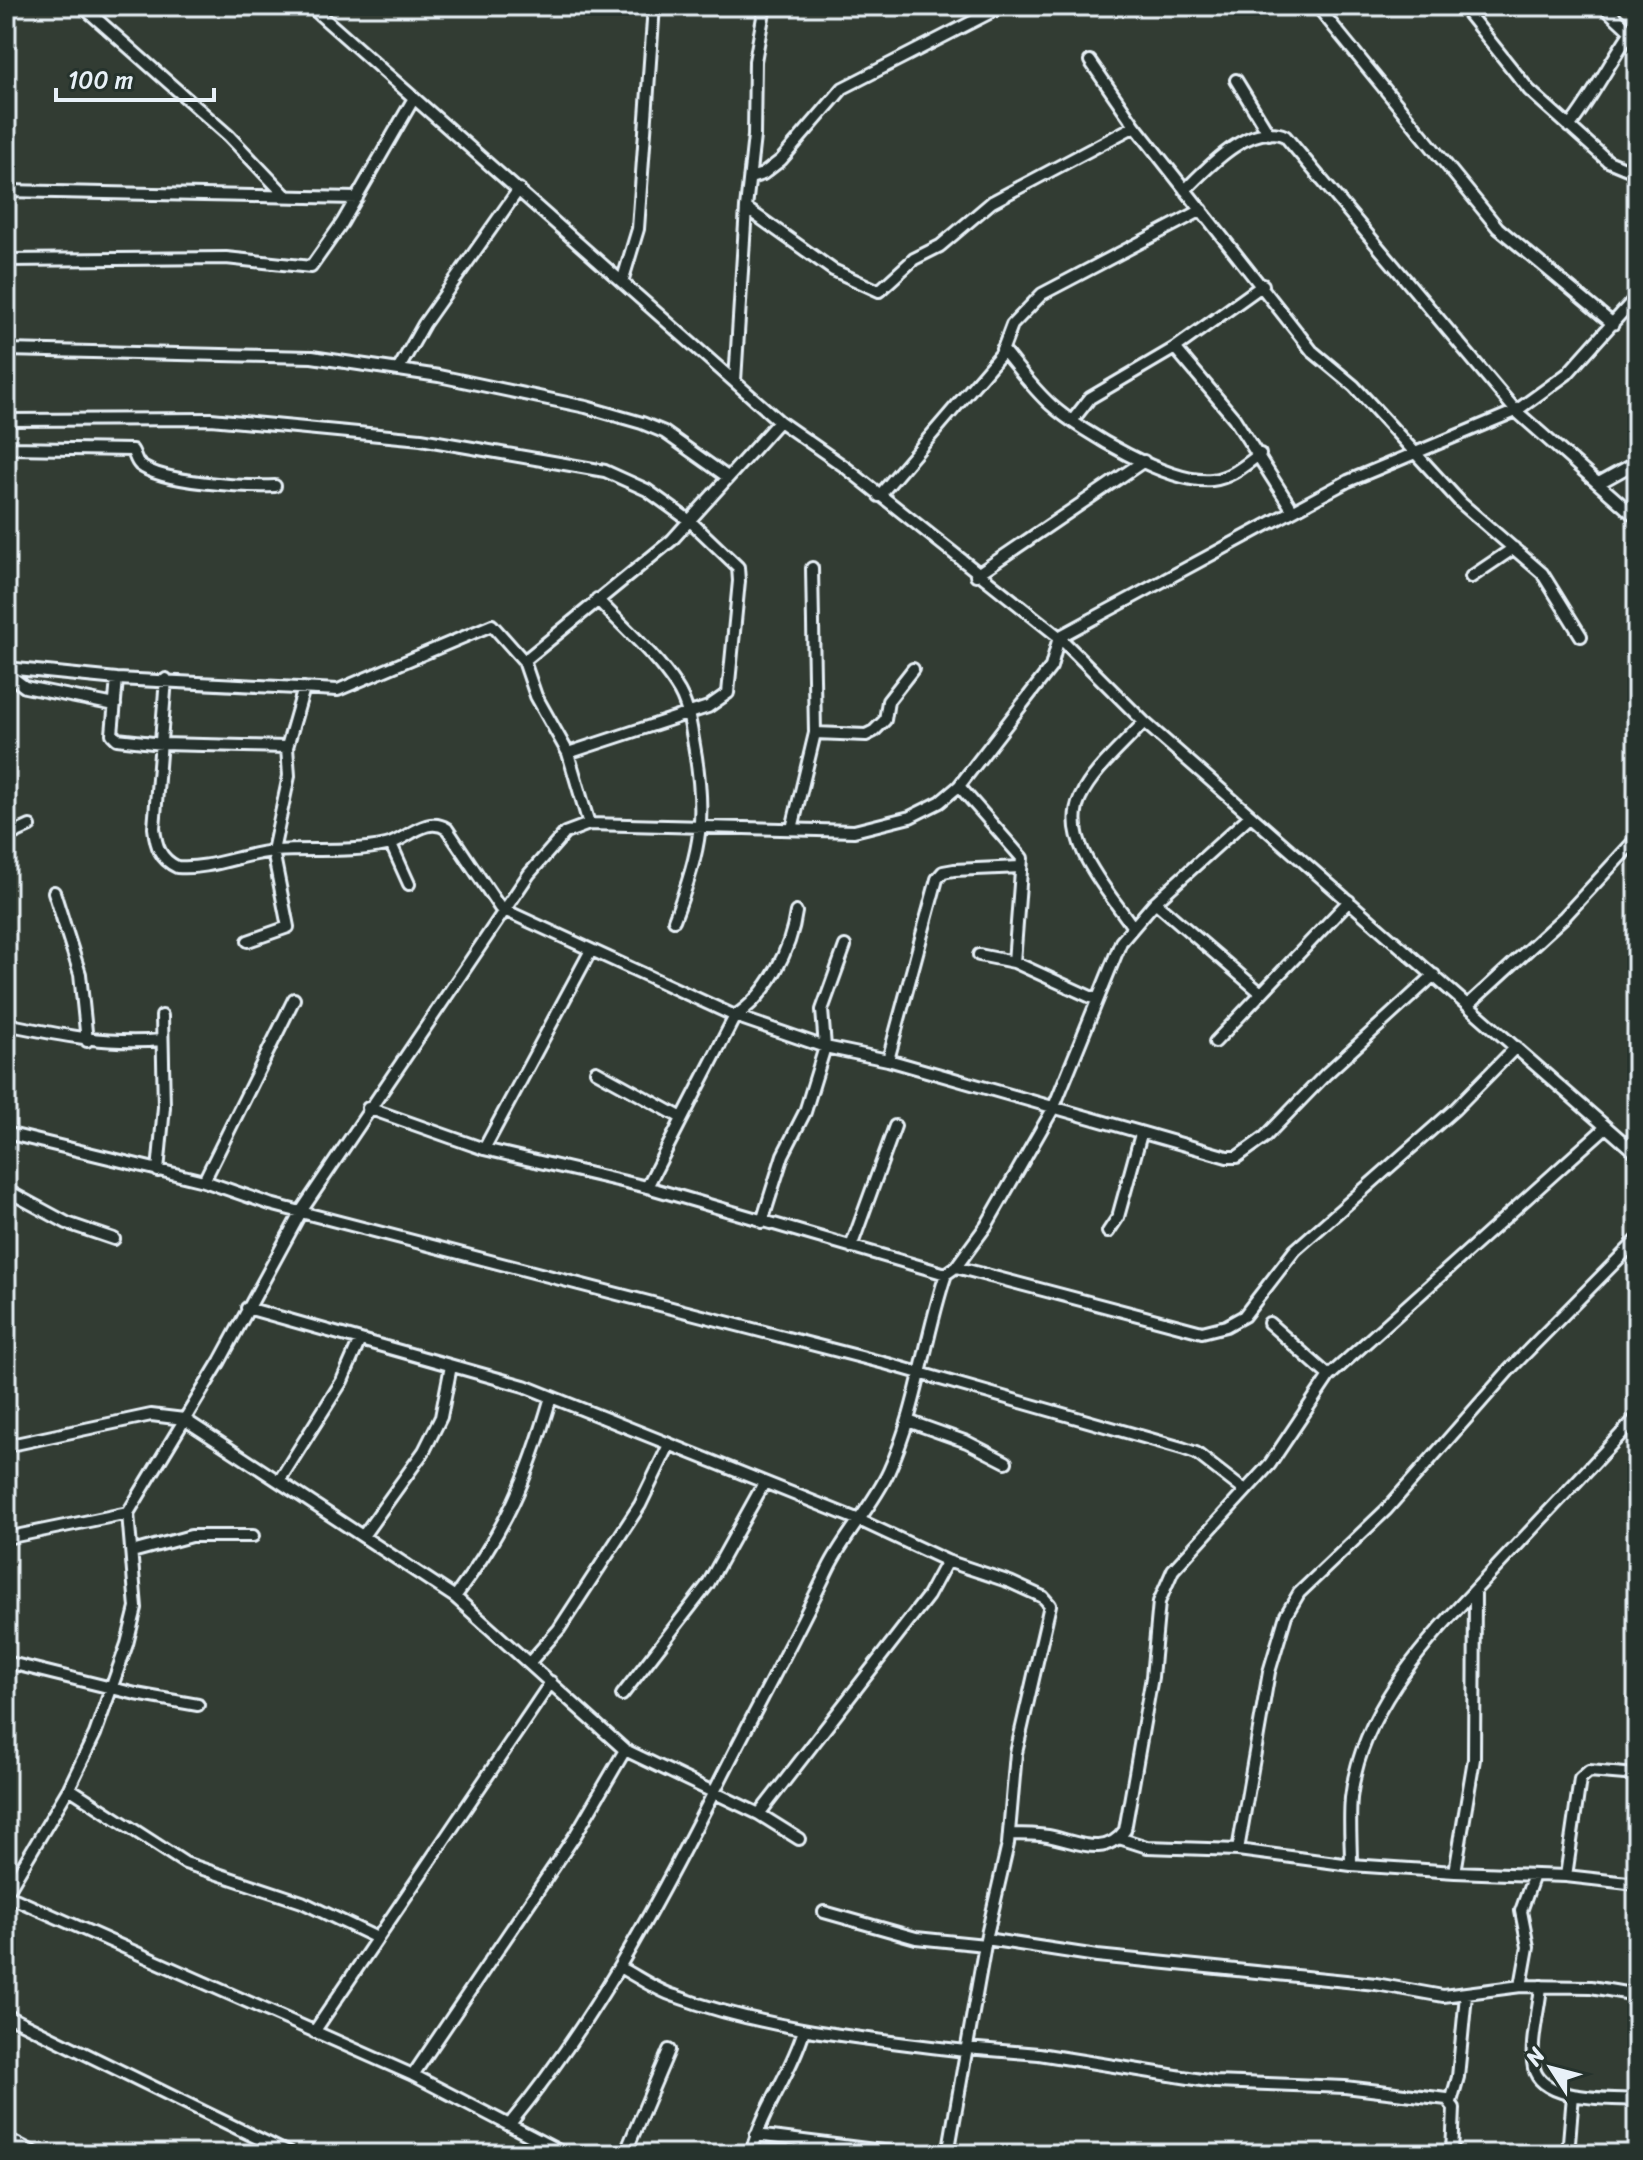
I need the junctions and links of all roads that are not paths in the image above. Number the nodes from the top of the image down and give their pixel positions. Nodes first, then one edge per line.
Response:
1 (82, 6) edge
2 (310, 6) edge
3 (631, 6) edge
4 (765, 6) edge
5 (1003, 6) edge
6 (1317, 6) edge
7 (1462, 6) edge
8 (1603, 6) edge
9 (654, 8) edge
10 (1634, 28) edge
11 (1090, 61) dead end
12 (1236, 80) dead end
13 (414, 98) junction
14 (1135, 126) junction
15 (1569, 127) junction
16 (1269, 134) junction
17 (1637, 173) edge
18 (750, 178) junction
19 (519, 189) junction
20 (1185, 190) junction
21 (6, 191) edge
22 (286, 196) junction
23 (357, 198) junction
24 (746, 208) junction
25 (1202, 210) junction
26 (6, 260) edge
27 (622, 282) junction
28 (1263, 285) junction
29 (1637, 296) edge
30 (1613, 324) junction
31 (1175, 348) junction
32 (1002, 349) junction
33 (6, 350) edge
34 (398, 370) junction
35 (735, 381) junction
36 (1516, 411) junction
37 (779, 421) junction
38 (1072, 421) junction
39 (6, 422) edge
40 (6, 445) edge
41 (1416, 453) junction
42 (1260, 454) junction
43 (1144, 461) junction
44 (1637, 462) edge
45 (726, 476) junction
46 (1599, 483) junction
47 (275, 486) dead end
48 (879, 496) junction
49 (1292, 509) junction
50 (1637, 518) edge
51 (690, 521) junction
52 (1514, 548) junction
53 (812, 568) dead end
54 (976, 575) junction
55 (1471, 577) dead end
56 (597, 599) junction
57 (1581, 636) dead end
58 (1059, 637) junction
59 (524, 661) junction
60 (913, 669) dead end
61 (6, 671) edge
62 (53, 674) junction
63 (117, 679) junction
64 (166, 679) junction
65 (304, 688) junction
66 (53, 690) junction
67 (115, 705) junction
68 (688, 713) junction
69 (1144, 722) junction
70 (815, 733) junction
71 (162, 744) junction
72 (287, 747) junction
73 (568, 753) junction
74 (959, 786) junction
75 (1250, 816) junction
76 (589, 824) junction
77 (30, 826) dead end
78 (702, 829) junction
79 (792, 829) junction
80 (6, 837) edge
81 (1637, 838) edge
82 (391, 844) junction
83 (273, 851) junction
84 (1021, 867) junction
85 (409, 884) dead end
86 (54, 892) dead end
87 (1349, 901) junction
88 (1155, 902) junction
89 (504, 910) junction
90 (796, 912) dead end
91 (674, 920) dead end
92 (1132, 926) junction
93 (248, 941) dead end
94 (845, 946) dead end
95 (591, 950) junction
96 (979, 955) dead end
97 (1014, 962) junction
98 (1434, 975) junction
99 (1261, 993) junction
100 (294, 999) dead end
101 (1095, 999) junction
102 (1468, 1005) junction
103 (162, 1016) dead end
104 (735, 1016) junction
105 (6, 1024) edge
106 (162, 1040) junction
107 (87, 1041) junction
108 (1215, 1042) dead end
109 (825, 1047) junction
110 (1516, 1047) junction
111 (888, 1060) junction
112 (596, 1071) dead end
113 (368, 1108) junction
114 (1053, 1109) junction
115 (682, 1118) junction
116 (895, 1126) dead end
117 (1606, 1127) junction
118 (6, 1133) edge
119 (1141, 1134) junction
120 (484, 1149) junction
121 (1637, 1154) edge
122 (158, 1171) junction
123 (204, 1181) junction
124 (647, 1187) junction
125 (6, 1190) edge
126 (302, 1210) junction
127 (762, 1222) junction
128 (1108, 1232) dead end
129 (114, 1239) dead end
130 (1637, 1240) edge
131 (851, 1247) junction
132 (956, 1267) junction
133 (946, 1274) junction
134 (247, 1308) junction
135 (1269, 1323) dead end
136 (360, 1340) junction
137 (451, 1366) junction
138 (921, 1374) junction
139 (1329, 1376) junction
140 (551, 1397) junction
141 (1637, 1417) edge
142 (184, 1419) junction
143 (908, 1421) junction
144 (669, 1445) junction
145 (6, 1446) edge
146 (1006, 1462) dead end
147 (279, 1481) junction
148 (764, 1483) junction
149 (1245, 1491) junction
150 (128, 1513) junction
151 (859, 1520) junction
152 (253, 1536) dead end
153 (363, 1536) junction
154 (6, 1538) edge
155 (132, 1552) junction
156 (947, 1561) junction
157 (1475, 1590) junction
158 (455, 1597) junction
159 (6, 1662) edge
160 (530, 1662) junction
161 (551, 1682) junction
162 (112, 1688) junction
163 (622, 1695) dead end
164 (198, 1705) dead end
165 (625, 1750) junction
166 (1637, 1775) edge
167 (69, 1788) junction
168 (714, 1792) junction
169 (759, 1814) junction
170 (1009, 1834) junction
171 (1119, 1838) junction
172 (799, 1839) dead end
173 (1238, 1850) junction
174 (1351, 1865) junction
175 (1455, 1872) junction
176 (1534, 1875) junction
177 (1566, 1876) junction
178 (1637, 1884) edge
179 (6, 1894) edge
180 (824, 1912) dead end
181 (377, 1938) junction
182 (986, 1942) junction
183 (621, 1968) junction
184 (1521, 1986) junction
185 (1541, 1986) junction
186 (1466, 1995) junction
187 (1637, 1995) edge
188 (6, 2015) edge
189 (804, 2030) junction
190 (314, 2032) junction
191 (669, 2050) dead end
192 (966, 2050) junction
193 (413, 2075) junction
194 (1573, 2095) junction
195 (1637, 2100) edge
196 (1451, 2102) junction
197 (509, 2125) junction
198 (756, 2135) junction
199 (6, 2138) edge
200 (37, 2154) edge
201 (290, 2154) edge
202 (565, 2154) edge
203 (625, 2154) edge
204 (751, 2154) edge
205 (906, 2154) edge
206 (948, 2154) edge
207 (1452, 2154) edge
208 (1568, 2154) edge

1 - 22 street
2 - 13 street
3 - 9 street
4 - 18 street
5 - 18 street
6 - 30 street
7 - 15 street
8 - 10 street
9 - 27 street
10 - 15 street
11 - 14 street
12 - 16 street
13 - 19 street
13 - 23 street
14 - 20 street
14 - 24 street
15 - 17 street
16 - 20 street
16 - 36 street
18 - 24 street
19 - 27 street
19 - 34 street
20 - 25 street
21 - 22 street
22 - 23 street
23 - 26 street
24 - 35 street
25 - 28 street
25 - 32 street
27 - 35 street
28 - 31 street
28 - 41 street
29 - 30 street
30 - 36 street
31 - 38 street
31 - 42 street
32 - 38 street
32 - 48 street
33 - 34 street
34 - 45 street
35 - 37 street
36 - 41 street
36 - 46 street
37 - 45 street
37 - 48 street
38 - 43 street
39 - 51 street
40 - 47 street
41 - 49 street
41 - 52 street
42 - 43 street
42 - 49 street
43 - 54 street
44 - 46 street
45 - 51 street
46 - 50 street
48 - 54 street
49 - 58 street
51 - 56 street
51 - 68 street
52 - 55 street
52 - 57 street
53 - 70 street
54 - 58 street
56 - 59 street
56 - 68 street
58 - 69 street
58 - 74 street
59 - 65 street
59 - 73 street
60 - 70 street
61 - 62 street
61 - 66 street
62 - 63 street
62 - 66 street
63 - 64 street
63 - 67 street
64 - 65 street
64 - 71 street
65 - 72 street
66 - 67 street
67 - 71 street
68 - 73 street
68 - 78 street
69 - 75 street
69 - 92 street
70 - 79 street
71 - 72 street
71 - 83 street
72 - 83 street
73 - 76 street
74 - 79 street
74 - 84 street
75 - 87 street
75 - 88 street
76 - 78 street
76 - 89 street
77 - 80 street
78 - 79 street
78 - 91 street
81 - 102 street
82 - 83 street
82 - 85 street
82 - 89 street
83 - 93 street
84 - 97 street
84 - 111 street
86 - 107 street
87 - 98 street
87 - 99 street
88 - 92 street
88 - 99 street
89 - 95 street
89 - 113 street
90 - 104 street
92 - 101 street
94 - 109 street
95 - 104 street
95 - 120 street
96 - 97 street
97 - 101 street
98 - 102 street
98 - 119 street
99 - 108 street
100 - 123 street
101 - 114 street
102 - 110 street
103 - 106 street
104 - 109 street
104 - 115 street
105 - 107 street
106 - 107 street
106 - 122 street
109 - 111 street
109 - 127 street
110 - 117 street
110 - 132 street
111 - 114 street
112 - 115 street
113 - 120 street
113 - 126 street
114 - 119 street
114 - 132 street
115 - 124 street
116 - 131 street
117 - 121 street
117 - 139 street
118 - 122 street
119 - 128 street
120 - 124 street
122 - 123 street
123 - 126 street
124 - 127 street
125 - 129 street
126 - 134 street
126 - 138 street
127 - 131 street
130 - 173 street
131 - 133 street
132 - 133 street
133 - 138 street
134 - 136 street
134 - 142 street
135 - 139 street
136 - 137 street
136 - 147 street
137 - 140 street
137 - 153 street
138 - 143 street
138 - 149 street
139 - 149 street
140 - 144 street
140 - 158 street
141 - 157 street
142 - 145 street
142 - 147 street
142 - 150 street
143 - 146 street
143 - 151 street
144 - 148 street
144 - 160 street
147 - 153 street
148 - 151 street
148 - 163 street
149 - 171 street
150 - 154 street
150 - 155 street
151 - 156 street
151 - 168 street
152 - 155 street
153 - 158 street
155 - 162 street
156 - 169 street
156 - 170 street
157 - 174 street
157 - 175 street
158 - 160 street
159 - 162 street
160 - 161 street
161 - 165 street
161 - 181 street
162 - 164 street
162 - 167 street
165 - 168 street
165 - 193 street
166 - 177 street
167 - 179 street
167 - 181 street
168 - 169 street
168 - 183 street
169 - 172 street
170 - 171 street
170 - 182 street
171 - 173 street
173 - 174 street
174 - 175 street
175 - 176 street
176 - 177 street
176 - 184 street
177 - 178 street
179 - 190 street
180 - 182 street
181 - 190 street
182 - 186 street
182 - 192 street
183 - 189 street
183 - 197 street
184 - 185 street
184 - 186 street
185 - 187 street
185 - 194 street
186 - 196 street
188 - 201 street
189 - 192 street
189 - 198 street
190 - 193 street
191 - 203 street
192 - 196 street
192 - 206 street
193 - 197 street
194 - 195 street
194 - 208 street
196 - 207 street
197 - 202 street
198 - 204 street
198 - 205 street
199 - 200 street

